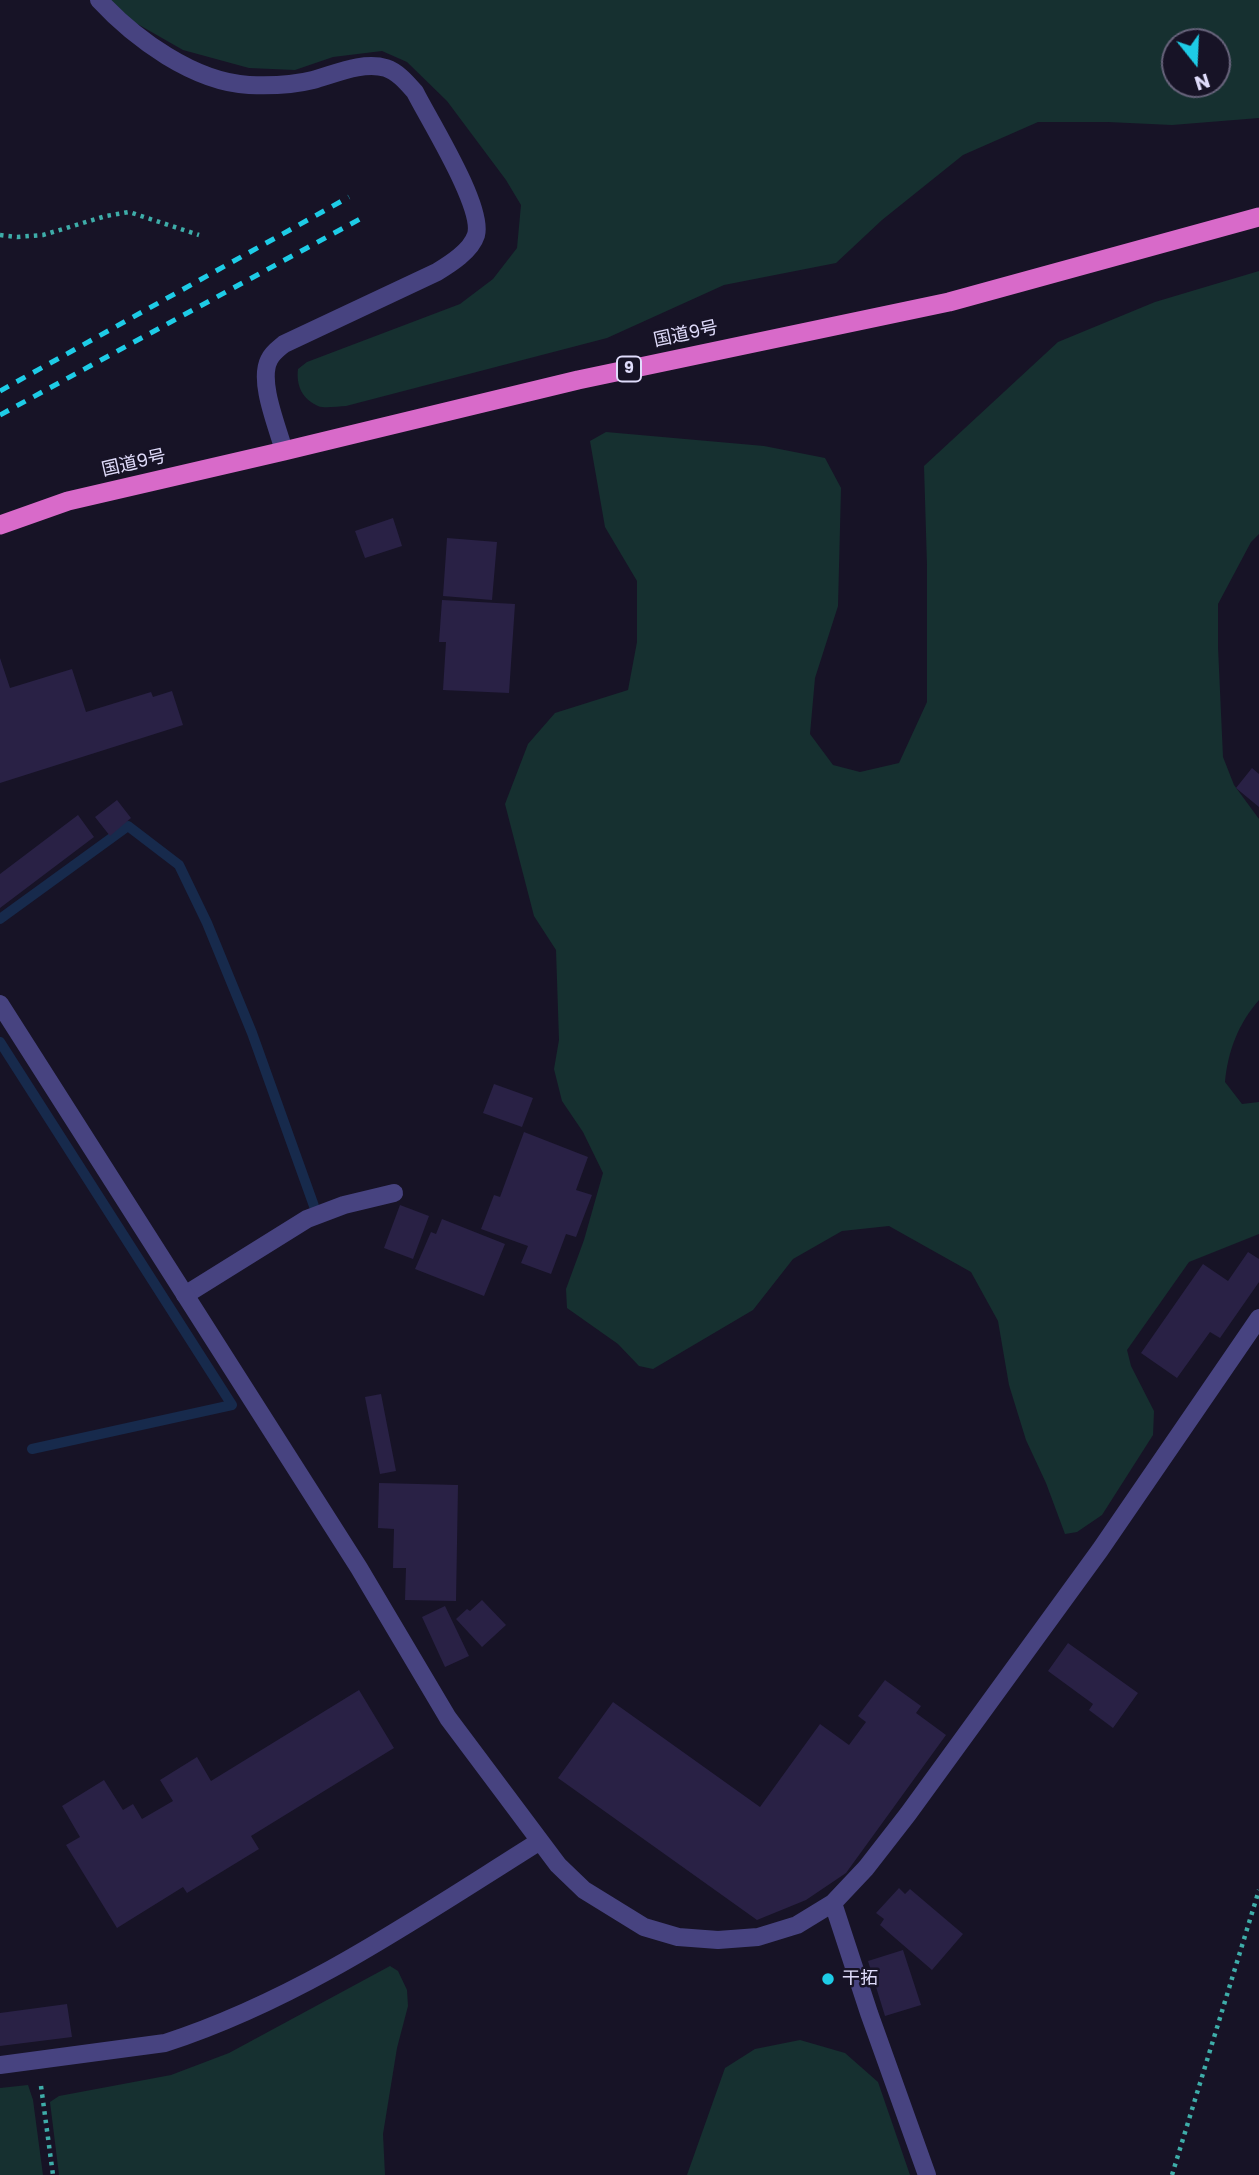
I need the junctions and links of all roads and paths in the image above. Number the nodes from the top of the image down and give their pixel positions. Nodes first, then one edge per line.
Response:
1 (99, 0) edge
2 (1259, 216) edge
3 (0, 235) edge
4 (199, 235) dead end
5 (284, 451) junction
6 (0, 525) edge
7 (0, 1004) edge
8 (394, 1193) dead end
9 (185, 1296) junction
10 (1259, 1318) edge
11 (540, 1841) junction
12 (1259, 1890) edge
13 (833, 1903) junction
14 (38, 2060) junction
15 (0, 2065) edge
16 (53, 2175) edge
17 (927, 2175) edge
18 (1172, 2175) edge

1 - 5 street
2 - 5 highway, 国道9号 / 9
3 - 4 path
5 - 6 highway, 国道9号 / 9
7 - 9 street
8 - 9 street
9 - 11 street
10 - 13 street
11 - 13 street
11 - 14 street
12 - 18 path
13 - 17 street
14 - 15 street
14 - 16 path

